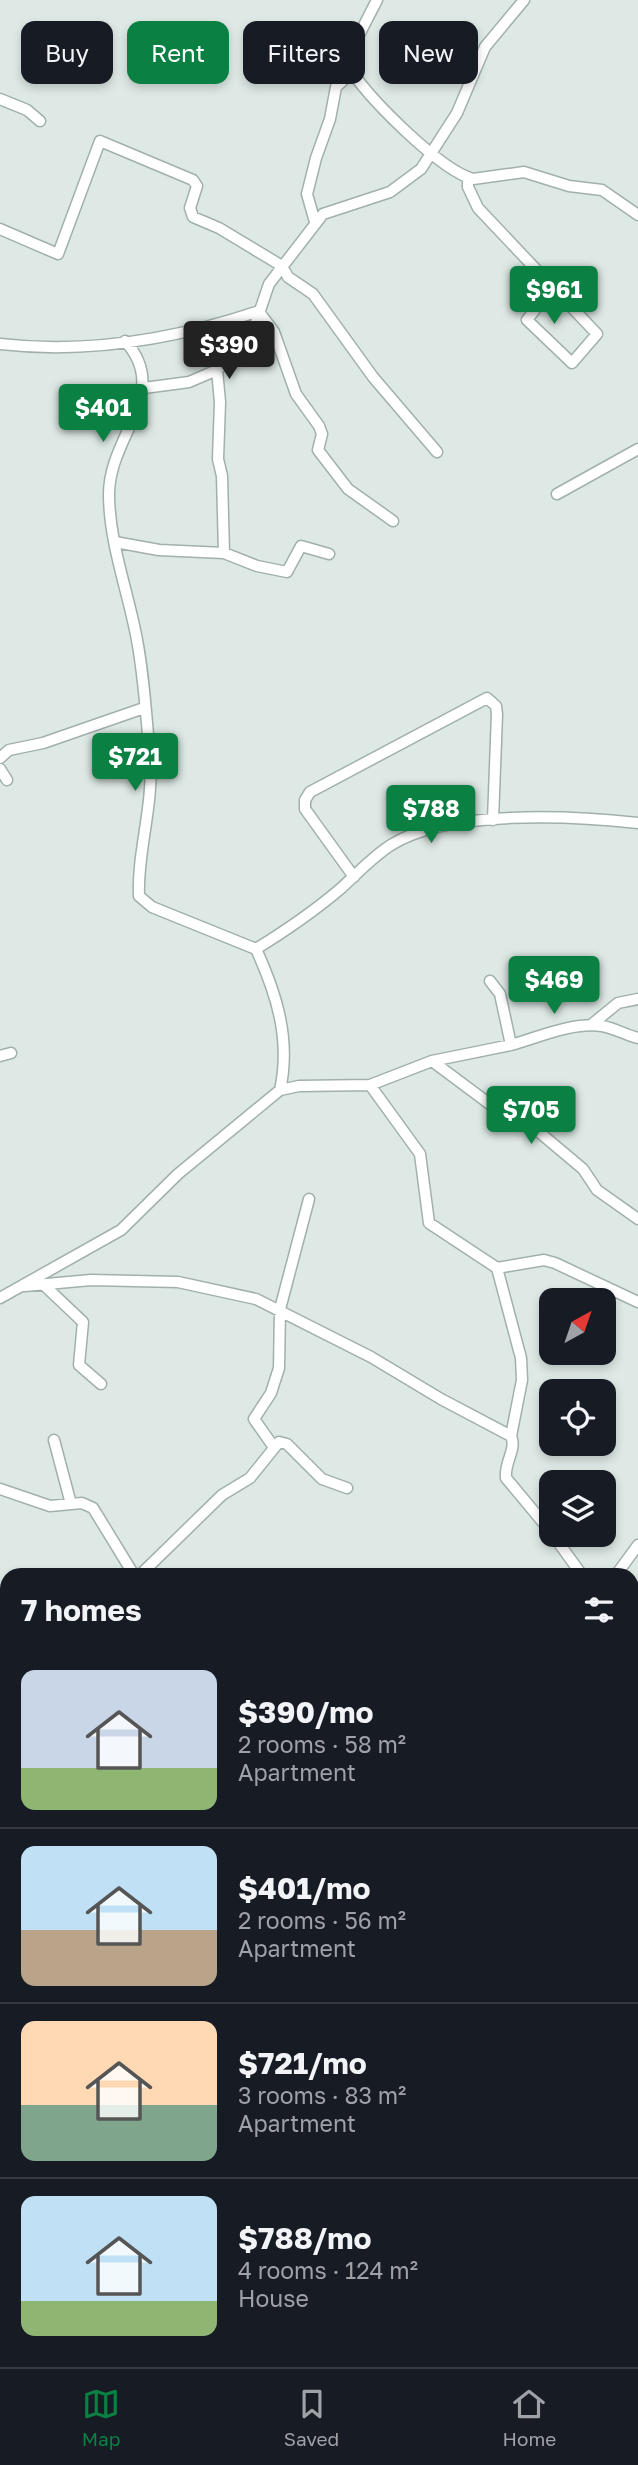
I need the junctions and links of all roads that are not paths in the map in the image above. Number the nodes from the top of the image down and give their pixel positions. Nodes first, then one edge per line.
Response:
1 (377, 0) edge
2 (524, 0) edge
3 (365, 23) edge
4 (338, 84) edge
5 (363, 84) edge
6 (0, 99) edge
7 (40, 121) dead end
8 (434, 153) junction
9 (468, 177) junction
10 (638, 215) edge
11 (315, 222) junction
12 (0, 229) edge
13 (282, 266) junction
14 (552, 287) junction
15 (259, 311) junction
16 (125, 341) junction
17 (0, 344) edge
18 (218, 370) junction
19 (144, 388) junction
20 (638, 449) edge
21 (437, 452) dead end
22 (557, 494) dead end
23 (393, 521) dead end
24 (114, 542) junction
25 (224, 553) junction
26 (329, 554) dead end
27 (145, 708) junction
28 (0, 758) edge
29 (0, 769) edge
30 (7, 780) dead end
31 (493, 820) junction
32 (638, 823) edge
33 (354, 877) junction
34 (256, 949) junction
35 (490, 981) dead end
36 (638, 999) edge
37 (591, 1026) junction
38 (638, 1038) edge
39 (511, 1045) junction
40 (432, 1061) junction
41 (370, 1085) junction
42 (280, 1090) junction
43 (309, 1199) dead end
44 (638, 1219) edge
45 (497, 1268) junction
46 (43, 1284) junction
47 (25, 1286) junction
48 (0, 1298) edge
49 (638, 1302) edge
50 (280, 1309) junction
51 (101, 1384) dead end
52 (511, 1436) junction
53 (54, 1440) dead end
54 (273, 1446) junction
55 (347, 1488) dead end
56 (0, 1489) edge
57 (71, 1504) junction
58 (539, 1517) edge
59 (638, 1545) edge
60 (562, 1547) edge
61 (130, 1568) edge
62 (147, 1568) edge
63 (577, 1568) edge
64 (621, 1568) edge

1 - 3 street
2 - 8 street
4 - 11 street
5 - 8 street
6 - 7 street
8 - 9 street
8 - 11 street
9 - 10 street
9 - 14 street
11 - 13 street
12 - 13 street
13 - 15 street
13 - 21 street
14 - 14 street
15 - 16 street
15 - 18 street
15 - 23 street
16 - 17 street
16 - 19 street
18 - 19 street
18 - 25 street
19 - 24 street
20 - 22 street
24 - 25 street
24 - 27 street
25 - 26 street
27 - 28 street
27 - 34 street
29 - 30 street
31 - 32 street
31 - 33 street
31 - 33 street
33 - 34 street
34 - 42 street
35 - 39 street
36 - 37 street
37 - 38 street
37 - 39 street
39 - 40 street
40 - 41 street
40 - 44 street
41 - 42 street
41 - 45 street
42 - 47 street
43 - 50 street
45 - 49 street
45 - 52 street
46 - 47 street
46 - 50 street
46 - 51 street
47 - 48 street
50 - 52 street
50 - 54 street
52 - 58 street
53 - 57 street
54 - 55 street
54 - 62 street
56 - 57 street
57 - 61 street
59 - 64 street
60 - 63 street

